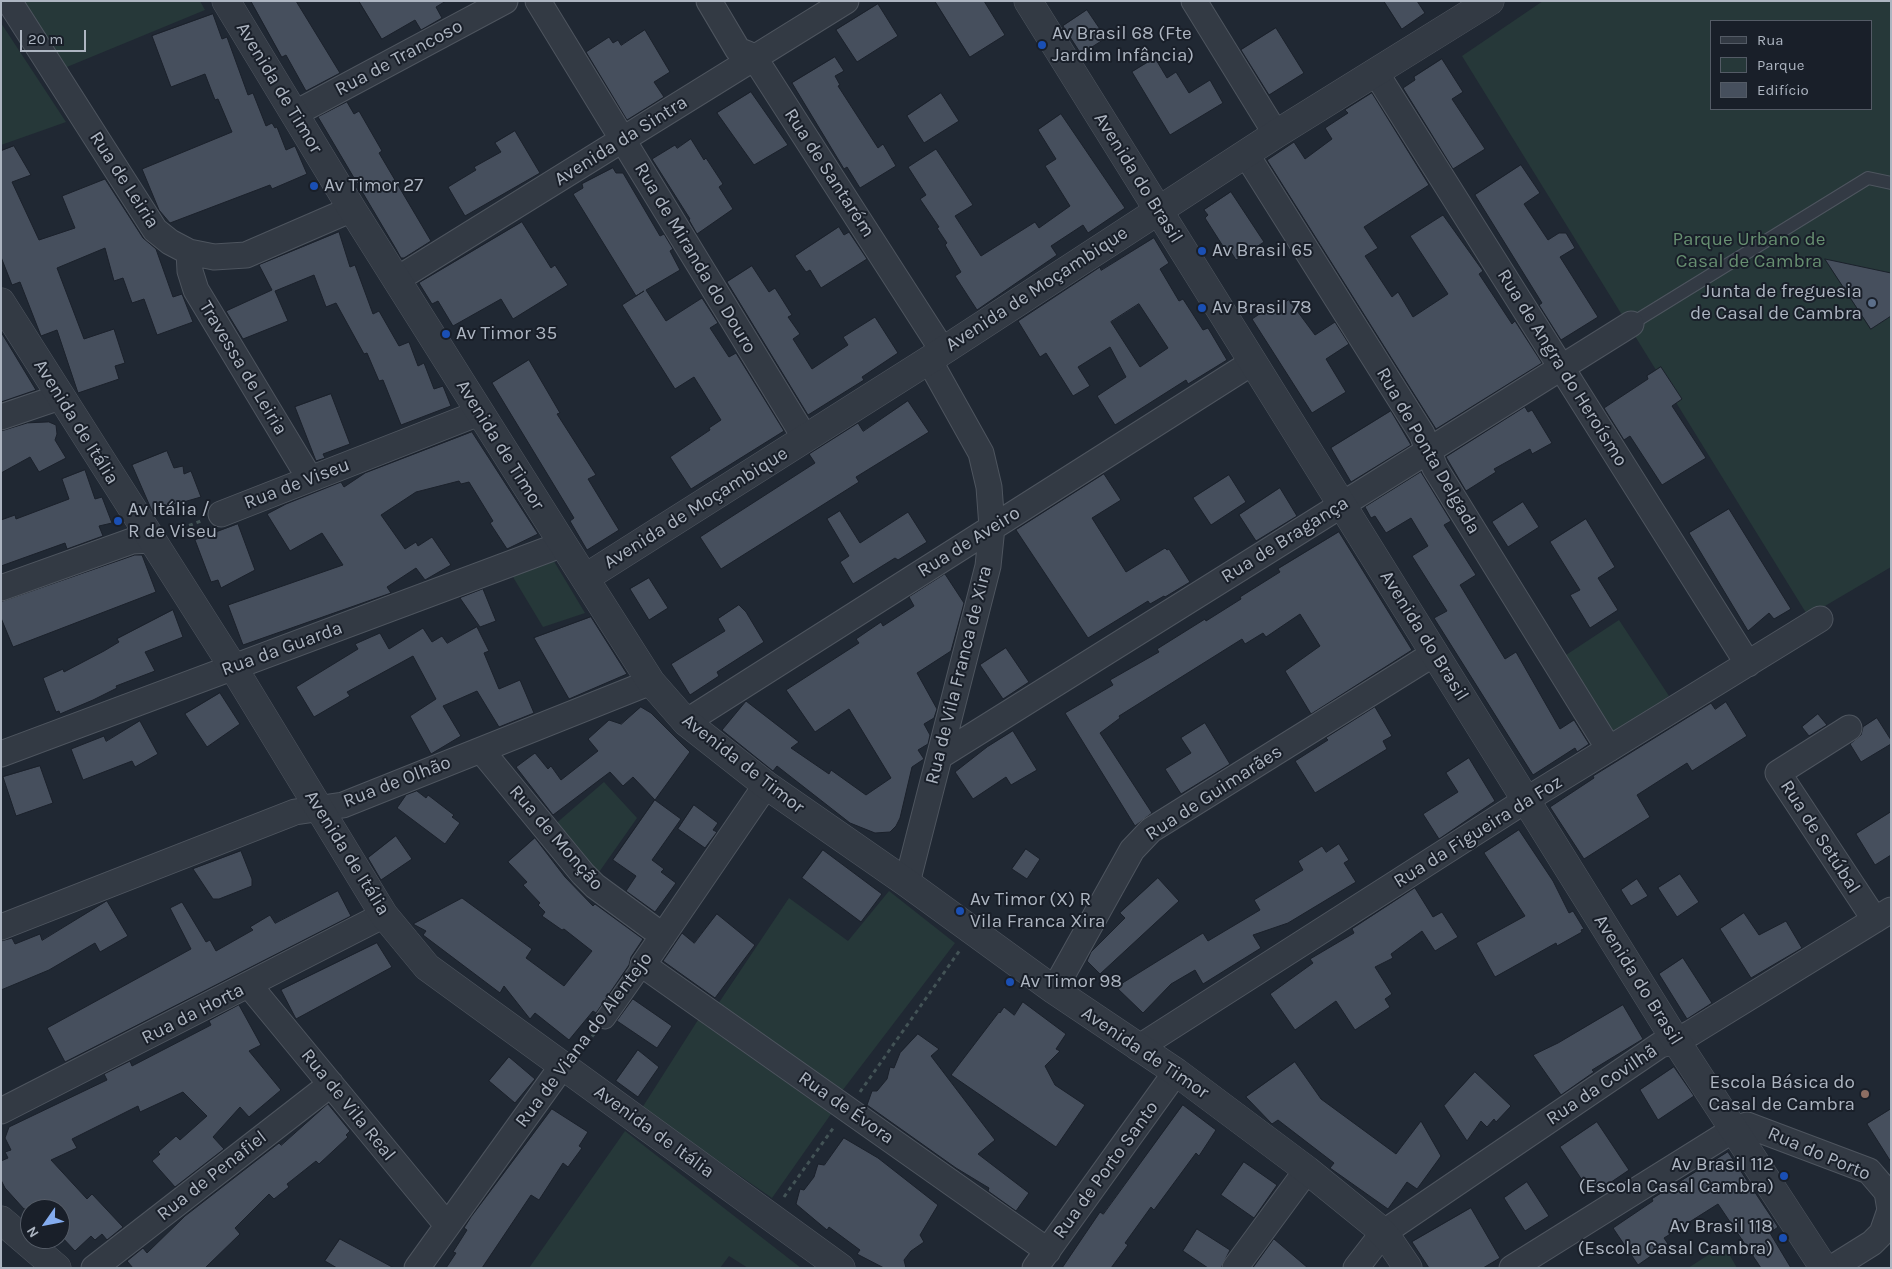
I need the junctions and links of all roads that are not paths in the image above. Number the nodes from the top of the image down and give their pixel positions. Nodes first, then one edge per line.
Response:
1 (9, 1) edge
2 (226, 1) edge
3 (538, 1) edge
4 (708, 1) edge
5 (846, 1) edge
6 (1028, 1) edge
7 (1194, 1) edge
8 (1490, 1) edge
9 (498, 3) edge
10 (752, 60) junction
11 (1376, 73) junction
12 (294, 114) junction
13 (1276, 134) junction
14 (622, 140) junction
15 (1246, 154) junction
16 (1891, 183) edge
17 (352, 209) junction
18 (1159, 211) junction
19 (189, 252) junction
20 (396, 280) junction
21 (1, 302) edge
22 (1631, 324) joint
23 (936, 355) junction
24 (1253, 362) junction
25 (1562, 368) junction
26 (60, 397) junction
27 (479, 413) junction
28 (1, 417) edge
29 (805, 438) junction
30 (1428, 450) junction
31 (310, 479) junction
32 (1342, 504) junction
33 (220, 514) road end
34 (992, 527) junction
35 (150, 540) junction
36 (563, 544) junction
37 (585, 578) junction
38 (1, 588) edge
39 (1820, 619) dead end
40 (1435, 653) junction
41 (1748, 664) junction
42 (233, 667) junction
43 (651, 682) junction
44 (686, 722) junction
45 (1849, 728) dead end
46 (1609, 749) junction
47 (481, 750) junction
48 (1, 754) edge
49 (940, 756) junction
50 (766, 785) junction
51 (1526, 800) junction
52 (318, 808) junction
53 (907, 883) junction
54 (384, 915) junction
55 (1883, 915) edge
56 (1, 927) edge
57 (663, 936) junction
58 (643, 965) junction
59 (249, 985) junction
60 (1054, 990) junction
61 (606, 1019) road end
62 (1676, 1041) junction
63 (1138, 1048) junction
64 (563, 1065) junction
65 (1176, 1072) junction
66 (331, 1084) junction
67 (1, 1111) edge
68 (1733, 1130) junction
69 (1307, 1170) junction
70 (1, 1220) edge
71 (447, 1225) junction
72 (1383, 1233) junction
73 (1042, 1260) edge
74 (833, 1265) edge
75 (57, 1268) edge
76 (94, 1268) edge
77 (417, 1268) edge
78 (1235, 1268) edge
79 (1356, 1268) edge
80 (1408, 1268) edge
81 (1512, 1268) edge
82 (1824, 1268) edge
83 (1832, 1268) edge

1 - 19 street, Rua de Leiria
2 - 12 street, Avenida de Timor
3 - 14 street, Rua de Miranda do Douro
4 - 10 street, Rua de Santarém
5 - 10 street, Avenida da Sintra
6 - 18 street, Avenida do Brasil
7 - 13 street
8 - 11 street, Avenida de Moçambique
9 - 12 street, Rua de Trancoso
10 - 14 street, Avenida da Sintra
10 - 23 street, Rua de Santarém
11 - 13 street, Avenida de Moçambique
11 - 25 street, Rua de Angra do Heroísmo
12 - 17 street, Avenida de Timor
13 - 15 street, Avenida de Moçambique
14 - 20 street, Avenida da Sintra
14 - 29 street, Rua de Miranda do Douro
15 - 18 street, Avenida de Moçambique
15 - 30 street, Rua de Ponta Delgada
16 - 22 lane
17 - 19 street, Rua de Leiria
17 - 20 street, Avenida de Timor
18 - 23 street, Avenida de Moçambique
18 - 24 street, Avenida do Brasil
19 - 31 street, Travessa de Leiria
20 - 27 street, Avenida de Timor
21 - 26 street, Avenida de Itália
22 - 25 street, Rua de Bragança
23 - 29 street, Avenida de Moçambique
23 - 34 street, Rua de Vila Franca de Xira
24 - 32 street, Avenida do Brasil
24 - 34 street, Rua de Aveiro
25 - 30 street, Rua de Bragança
25 - 41 street, Rua de Angra do Heroísmo
26 - 28 street
26 - 35 street, Avenida de Itália
27 - 31 street, Rua de Viseu
27 - 36 street, Avenida de Timor
29 - 37 street, Avenida de Moçambique
30 - 32 street, Rua de Bragança
30 - 46 street, Rua de Ponta Delgada
31 - 33 street, Rua de Viseu
32 - 40 street, Avenida do Brasil
32 - 49 street, Rua de Bragança
34 - 44 street, Rua de Aveiro
34 - 49 street, Rua de Vila Franca de Xira
35 - 38 street
35 - 42 street, Avenida de Itália
36 - 37 street, Avenida de Timor
36 - 42 street, Rua da Guarda
37 - 43 street, Avenida de Timor
39 - 41 street, Rua da Figueira da Foz
40 - 51 street, Avenida do Brasil
40 - 60 street, Rua de Guimarães
41 - 46 street, Rua da Figueira da Foz
42 - 48 street, Rua da Guarda
42 - 52 street, Avenida de Itália
43 - 44 street, Avenida de Timor
43 - 47 street, Rua de Olhão
44 - 50 street, Avenida de Timor
45 - 55 street, Rua de Setúbal
46 - 51 street, Rua da Figueira da Foz
47 - 52 street, Rua de Olhão
47 - 57 street, Rua de Monção
49 - 53 street, Rua de Vila Franca de Xira
50 - 53 street, Avenida de Timor
50 - 57 street, Rua de Viana do Alentejo
51 - 62 street, Avenida do Brasil
51 - 63 street, Rua da Figueira da Foz
52 - 54 street, Avenida de Itália
52 - 56 street, Rua de Olhão
53 - 60 street, Avenida de Timor
54 - 59 street, Rua da Horta
54 - 64 street, Avenida de Itália
55 - 62 street, Rua da Covilhã
57 - 58 street, Rua de Viana do Alentejo
58 - 61 street, Rua de Viana do Alentejo
58 - 73 street, Rua de Évora
59 - 66 street, Rua de Vila Real
59 - 67 street, Rua da Horta
60 - 63 street, Avenida de Timor
62 - 68 street, Avenida do Brasil
62 - 72 street, Rua da Covilhã
63 - 65 street, Avenida de Timor
64 - 71 street, Rua de Viana do Alentejo
64 - 74 street, Avenida de Itália
65 - 69 street, Avenida de Timor
65 - 73 street, Rua de Porto Santo
66 - 71 street, Rua de Vila Real
66 - 76 street, Rua de Penafiel
68 - 81 street
68 - 82 street, Avenida do Brasil
68 - 83 street, Rua do Porto
69 - 72 street, Avenida de Timor
69 - 78 street
70 - 75 street
71 - 77 street, Rua de Viana do Alentejo
72 - 79 street, Rua da Covilhã
72 - 80 street, Avenida de Timor

